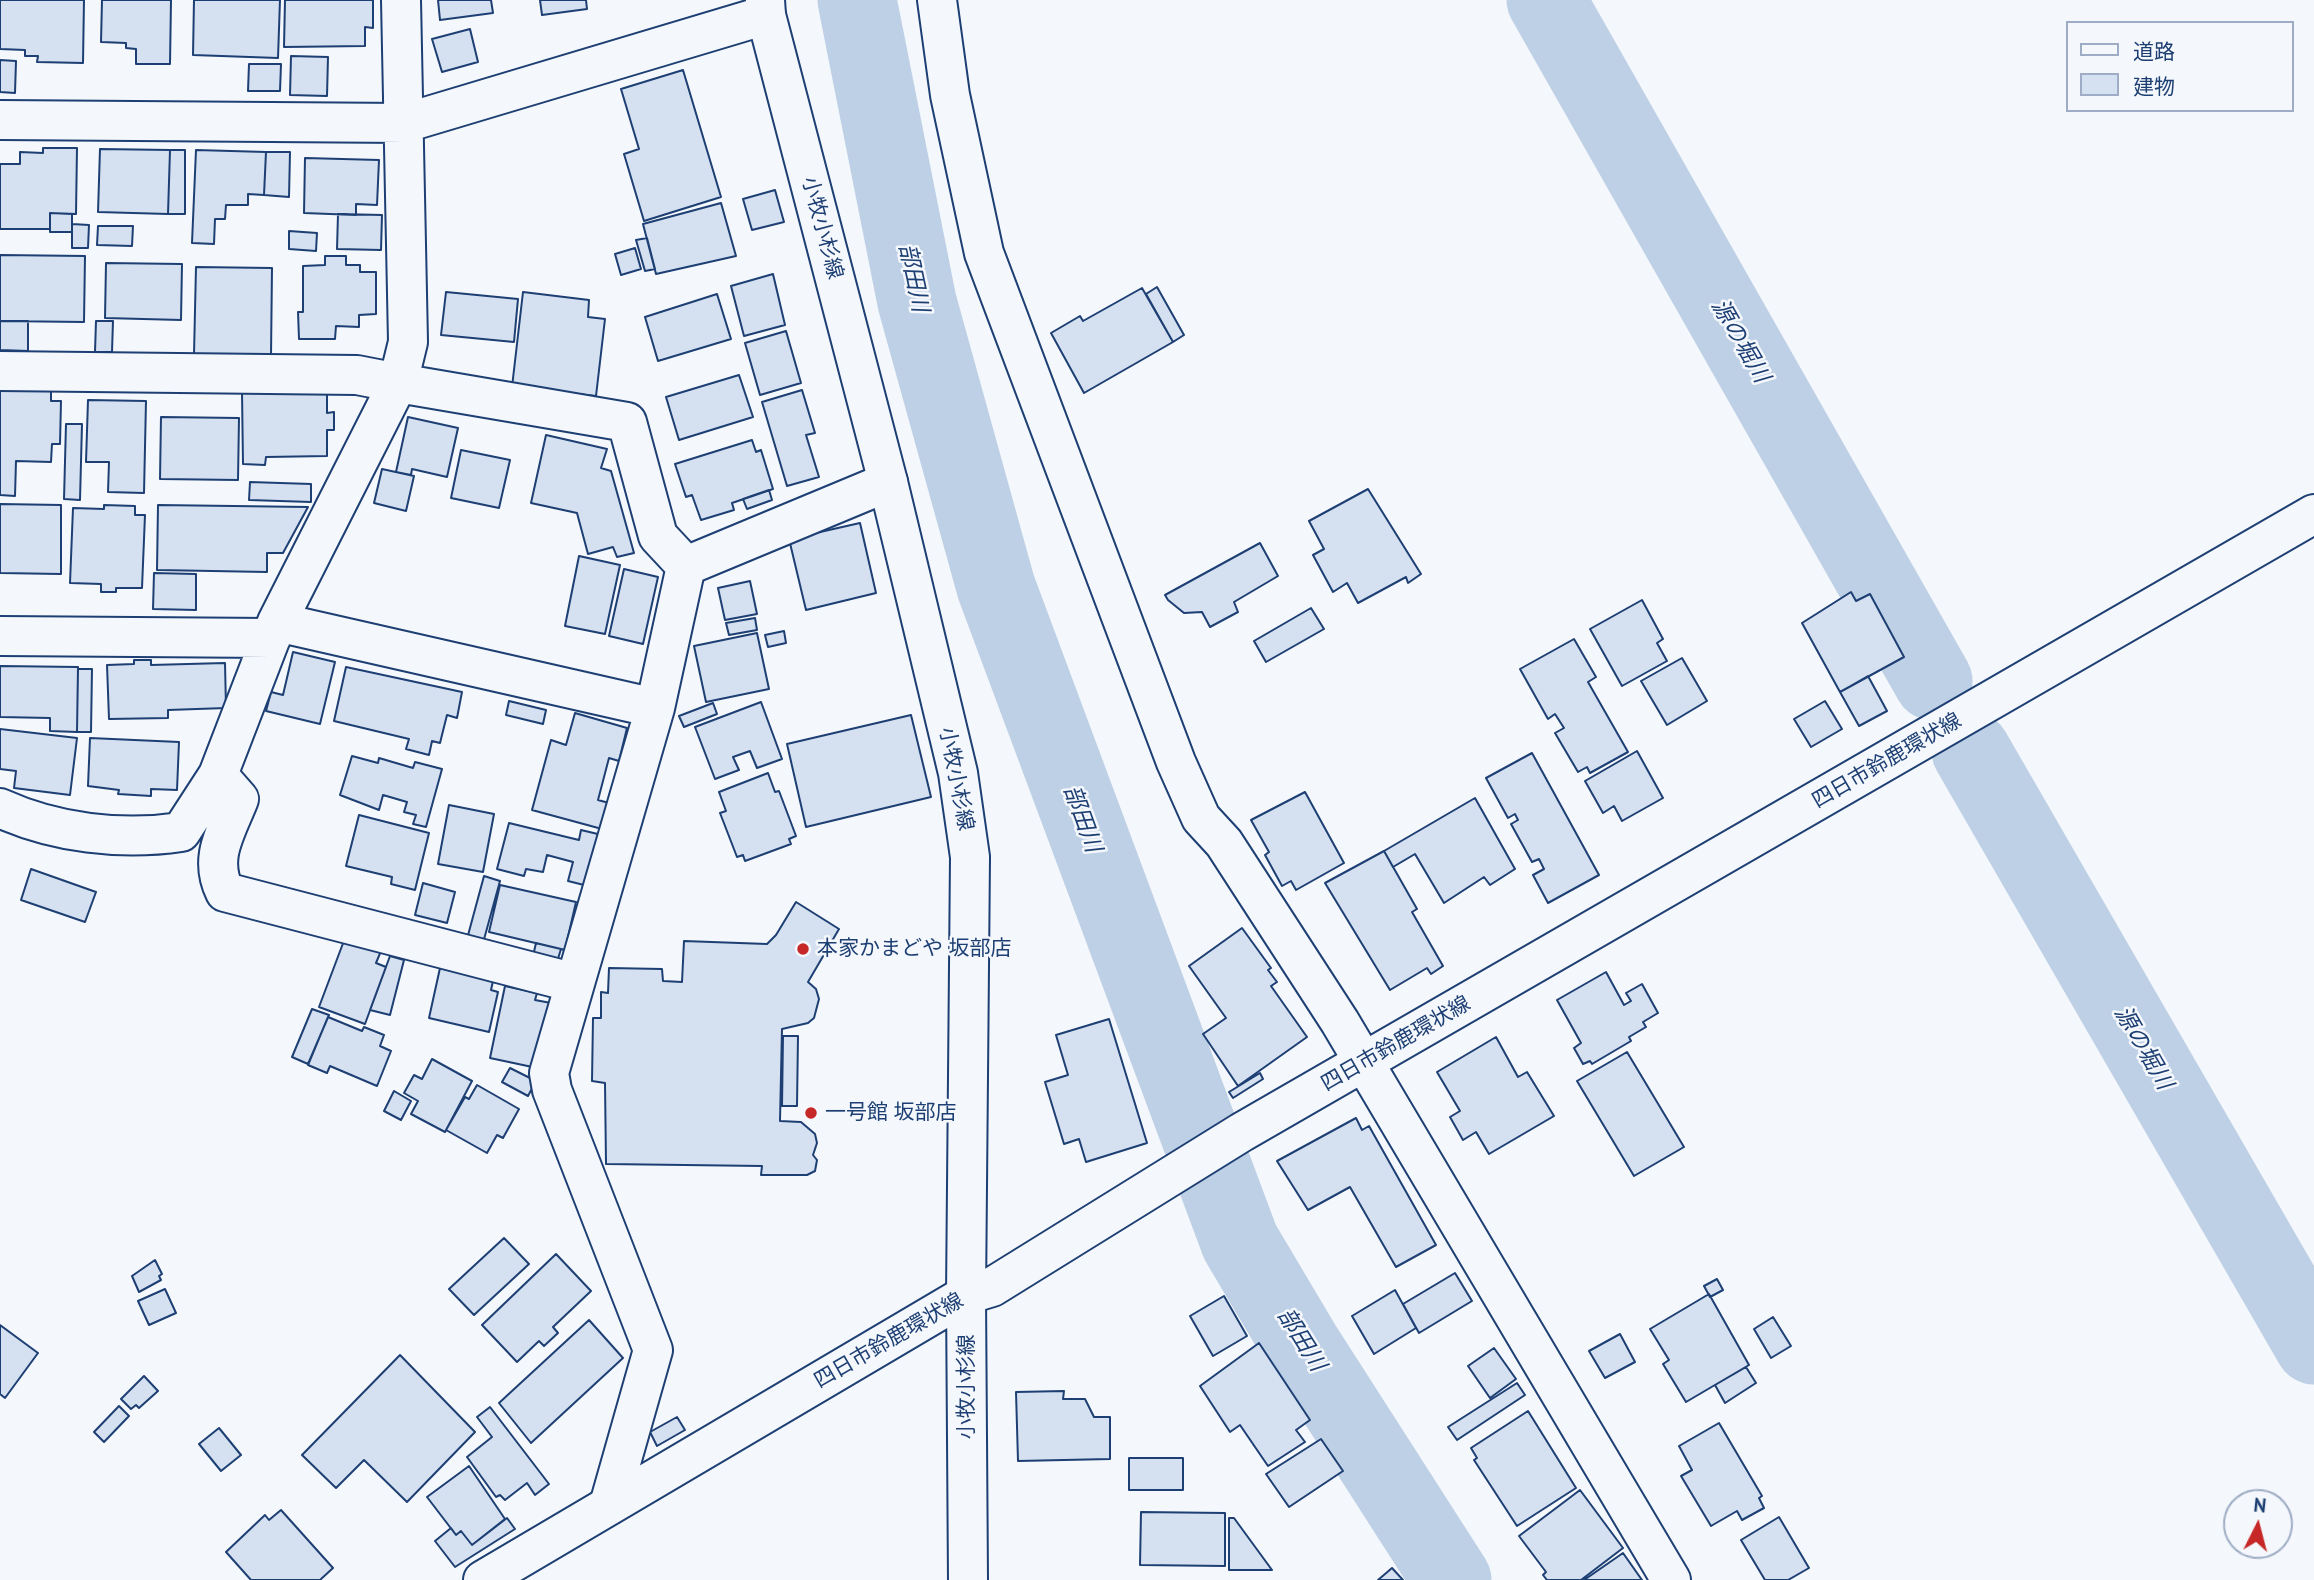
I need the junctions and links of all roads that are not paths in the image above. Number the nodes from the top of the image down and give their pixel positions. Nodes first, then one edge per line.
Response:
1 (401, 0) edge
2 (937, 0) edge
3 (766, 7) edge
4 (0, 120) edge
5 (405, 123) junction
6 (0, 371) edge
7 (398, 383) junction
8 (888, 482) junction
9 (2314, 514) edge
10 (686, 566) junction
11 (274, 630) junction
12 (0, 636) edge
13 (655, 708) junction
14 (218, 775) junction
15 (0, 808) edge
16 (575, 983) junction
17 (1364, 1063) junction
18 (966, 1295) junction
19 (609, 1504) junction
20 (483, 1580) edge
21 (968, 1580) edge
22 (1671, 1580) edge

1 - 5 street
2 - 17 street
3 - 5 street
3 - 8 street, 小牧小杉線
4 - 5 street
5 - 7 street
6 - 7 street
7 - 10 street
7 - 11 street
8 - 10 street
8 - 18 street, 小牧小杉線
9 - 17 street, 四日市鈴鹿環状線
10 - 13 street
11 - 12 street
11 - 13 street
11 - 14 street
13 - 16 street
14 - 15 street
14 - 16 street
16 - 19 street
17 - 18 street, 四日市鈴鹿環状線
17 - 22 street
18 - 19 street, 四日市鈴鹿環状線
18 - 21 street, 小牧小杉線
19 - 20 street, 四日市鈴鹿環状線

